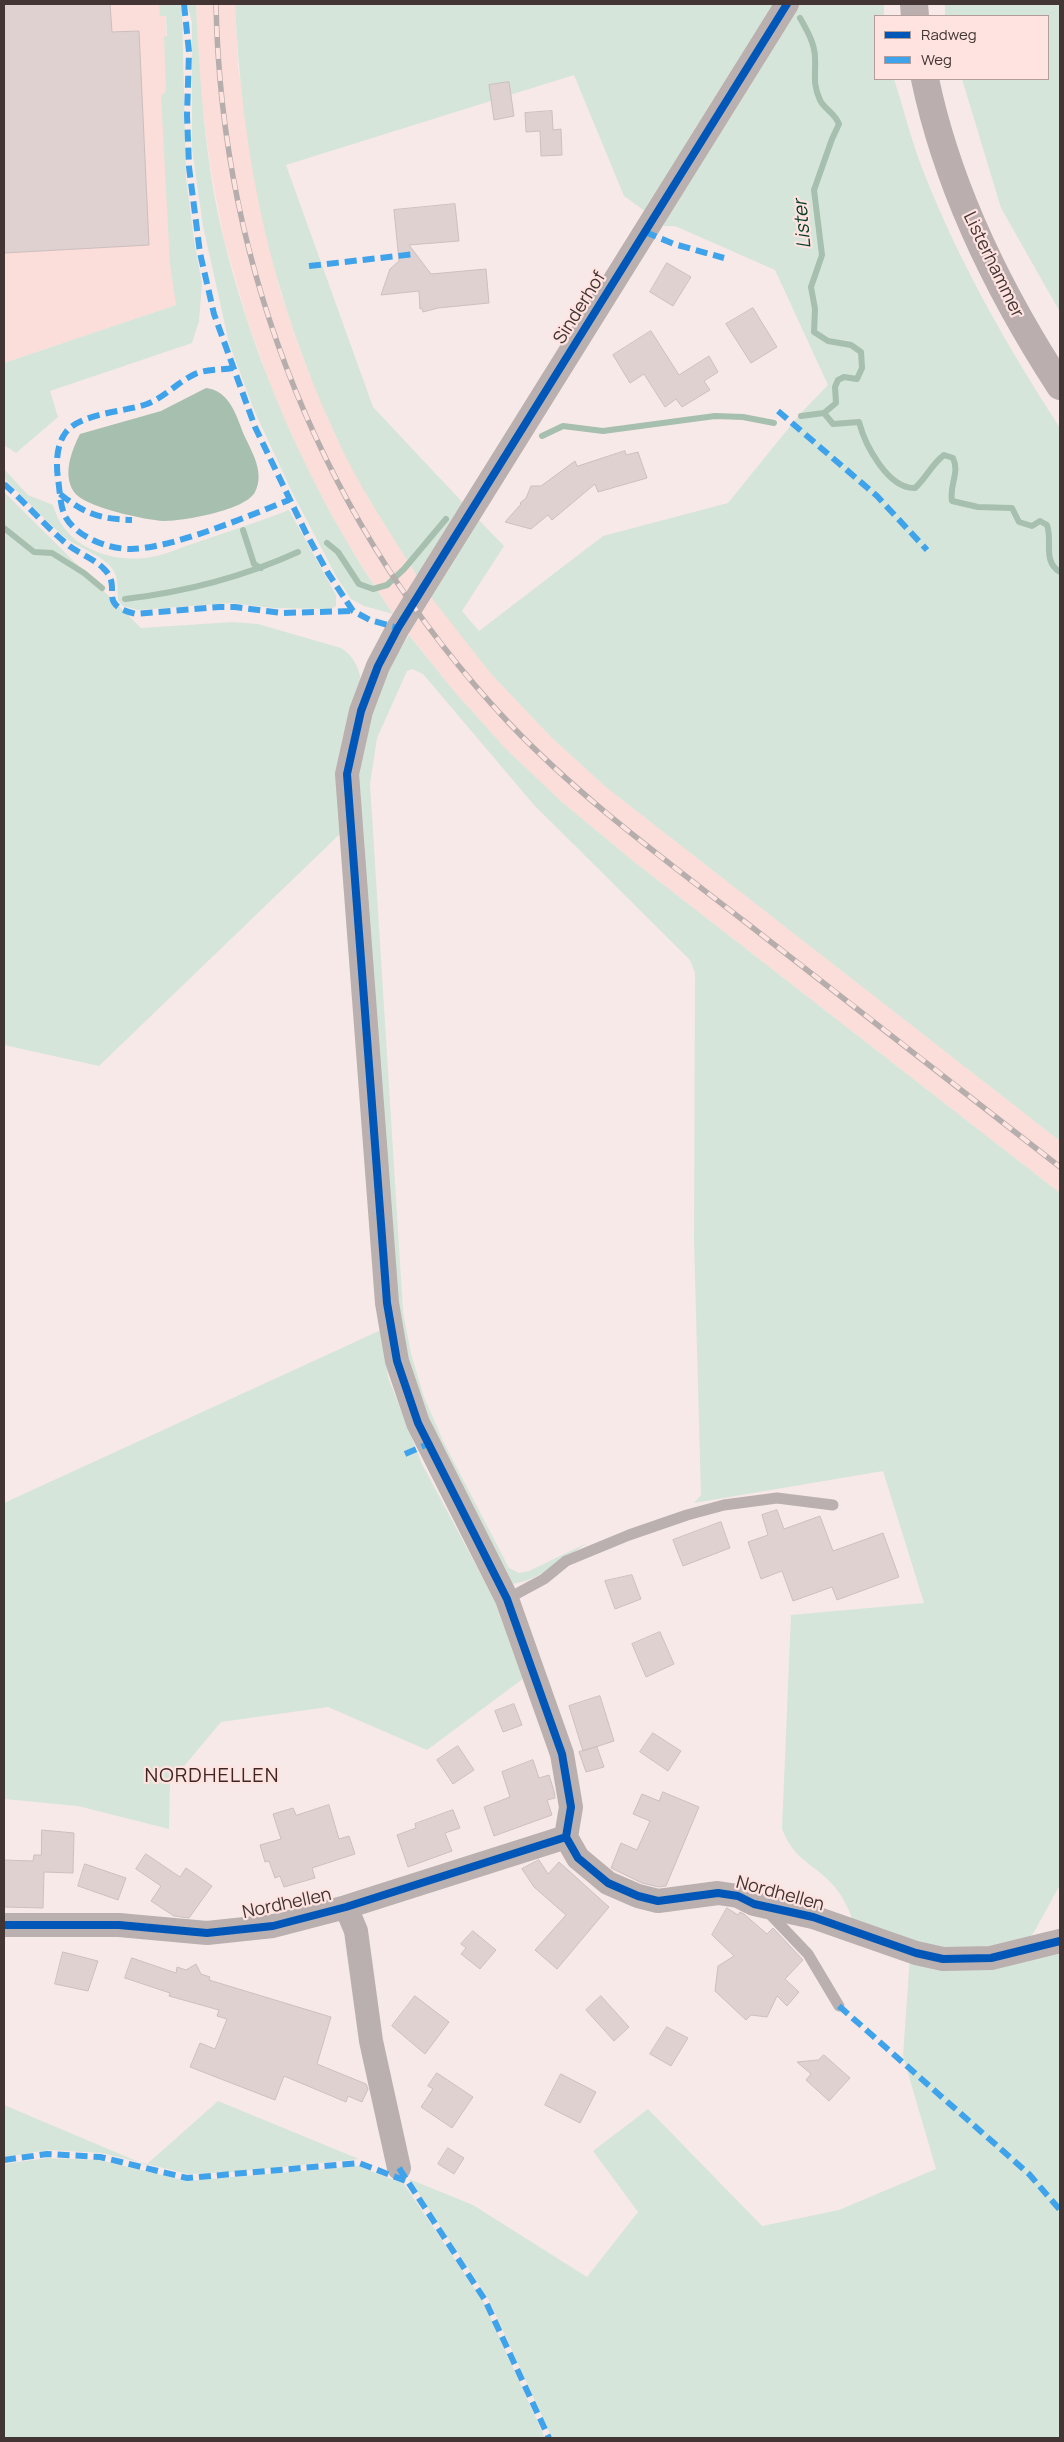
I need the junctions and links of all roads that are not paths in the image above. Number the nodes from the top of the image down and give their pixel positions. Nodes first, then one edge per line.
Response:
1 (787, 4) edge
2 (925, 80) edge
3 (1060, 386) edge
4 (833, 1505) dead end
5 (507, 1600) junction
6 (566, 1837) junction
7 (764, 1906) junction
8 (346, 1907) junction
9 (4, 1925) edge
10 (1060, 1942) edge
11 (839, 2006) dead end
12 (400, 2168) dead end

1 - 5 street, Sinderhof
2 - 3 main road, Listerhammer
4 - 5 lane
5 - 6 street
6 - 7 street, Nordhellen
6 - 8 street, Nordhellen
7 - 10 street, Nordhellen
7 - 11 lane
8 - 9 street, Nordhellen
8 - 12 street, Nordhellen

